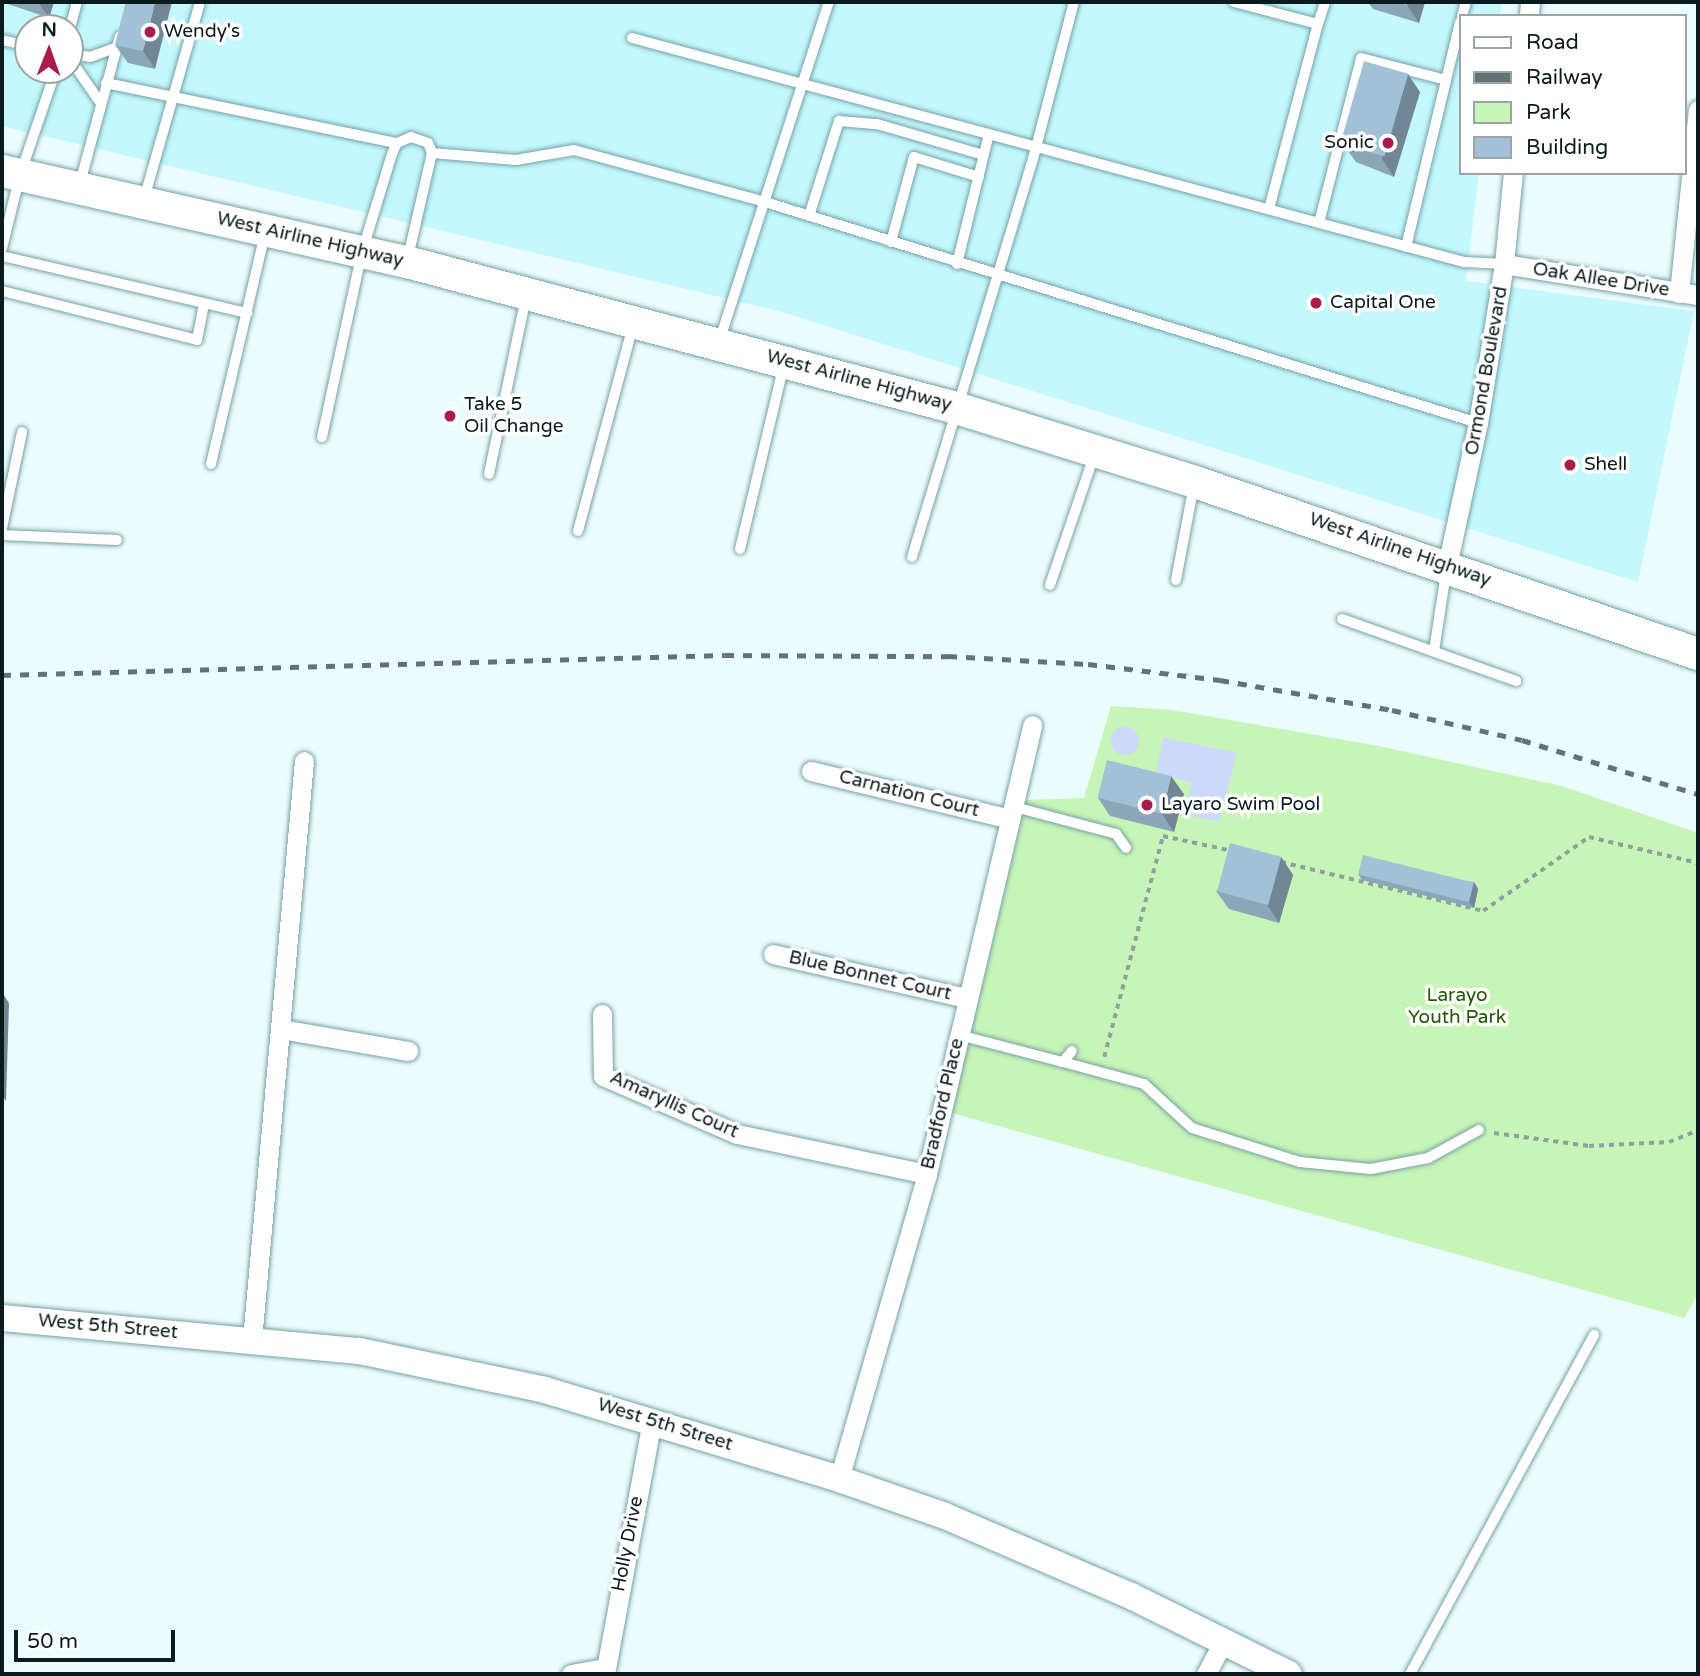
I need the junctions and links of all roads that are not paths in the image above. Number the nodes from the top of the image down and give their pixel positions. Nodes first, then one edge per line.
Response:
1 (200, 2) edge
2 (828, 2) edge
3 (1074, 2) edge
4 (1234, 2) edge
5 (1325, 2) edge
6 (124, 24) edge
7 (1318, 24) junction
8 (1458, 30) edge
9 (632, 38) dead end
10 (117, 47) junction
11 (84, 56) edge
12 (84, 79) edge
13 (1446, 80) junction
14 (106, 83) junction
15 (50, 84) edge
16 (804, 84) junction
17 (172, 99) junction
18 (100, 102) junction
19 (1698, 110) edge
20 (989, 134) junction
21 (397, 143) junction
22 (1036, 146) junction
23 (432, 153) junction
24 (984, 155) junction
25 (11, 173) edge
26 (1513, 175) edge
27 (979, 177) junction
28 (79, 188) junction
29 (143, 202) junction
30 (765, 202) junction
31 (1269, 209) junction
32 (808, 216) junction
33 (1319, 223) junction
34 (266, 230) junction
35 (891, 242) junction
36 (1406, 247) junction
37 (2, 248) edge
38 (362, 251) junction
39 (2, 256) edge
40 (407, 262) junction
41 (957, 264) junction
42 (1504, 264) junction
43 (994, 275) junction
44 (2, 292) edge
45 (527, 293) junction
46 (1689, 294) edge
47 (204, 303) junction
48 (247, 313) junction
49 (635, 319) junction
50 (719, 343) junction
51 (785, 361) junction
52 (956, 408) junction
53 (1478, 423) junction
54 (22, 432) dead end
55 (322, 437) dead end
56 (1096, 452) junction
57 (211, 464) dead end
58 (489, 474) dead end
59 (1195, 481) junction
60 (2, 528) edge
61 (578, 531) dead end
62 (2, 535) edge
63 (117, 540) dead end
64 (740, 549) dead end
65 (912, 556) dead end
66 (1447, 566) junction
67 (1176, 580) dead end
68 (1051, 585) dead end
69 (1342, 619) dead end
70 (1434, 651) junction
71 (1698, 654) edge
72 (1516, 681) dead end
73 (1032, 725) dead end
74 (304, 761) dead end
75 (811, 771) dead end
76 (1008, 812) junction
77 (1126, 848) dead end
78 (773, 954) dead end
79 (967, 998) junction
80 (602, 1014) dead end
81 (281, 1029) junction
82 (958, 1035) junction
83 (1016, 1036) dead end
84 (1013, 1049) junction
85 (408, 1051) dead end
86 (1072, 1051) dead end
87 (1063, 1062) junction
88 (1479, 1130) road end
89 (927, 1174) junction
90 (2, 1318) edge
91 (1594, 1335) dead end
92 (252, 1340) junction
93 (652, 1421) junction
94 (839, 1479) junction
95 (1224, 1640) junction
96 (605, 1671) edge
97 (571, 1674) edge
98 (1206, 1674) edge
99 (1289, 1674) edge
100 (1410, 1674) edge

1 - 17 lane
2 - 16 lane
3 - 22 lane
4 - 7 lane
5 - 7 lane
6 - 10 lane
7 - 31 lane
8 - 13 lane
9 - 16 lane
10 - 11 lane
10 - 14 lane
12 - 18 lane
13 - 33 lane
13 - 36 lane
14 - 17 lane
14 - 18 lane
15 - 25 lane
16 - 20 lane
16 - 30 lane
17 - 21 lane
17 - 29 lane
18 - 28 lane
19 - 46 street
20 - 22 lane
20 - 24 lane
21 - 23 lane
21 - 38 lane
22 - 31 lane
22 - 43 lane
23 - 30 lane
23 - 40 lane
24 - 27 lane
24 - 32 lane
25 - 28 highway, West Airline Highway
25 - 37 lane
26 - 42 street, Ormond Boulevard
27 - 35 lane
27 - 41 lane
28 - 29 highway, West Airline Highway
29 - 34 highway, West Airline Highway
30 - 32 lane
30 - 50 lane
31 - 33 lane
32 - 35 lane
33 - 36 lane
34 - 38 highway, West Airline Highway
34 - 48 lane
35 - 41 lane
36 - 42 lane
38 - 40 highway, West Airline Highway
38 - 55 lane
39 - 47 lane
40 - 45 highway, West Airline Highway
41 - 43 lane
42 - 46 street, Oak Allee Drive
42 - 53 street, Ormond Boulevard
43 - 52 lane
43 - 53 lane
44 - 47 lane
45 - 49 highway, West Airline Highway
45 - 58 lane
47 - 48 lane
48 - 57 lane
49 - 50 highway, West Airline Highway
49 - 61 lane
50 - 51 highway, West Airline Highway
51 - 52 highway, West Airline Highway
51 - 64 lane
52 - 56 highway, West Airline Highway
52 - 65 lane
53 - 66 street, Ormond Boulevard
54 - 60 lane
56 - 59 highway, West Airline Highway
56 - 68 lane
59 - 66 highway, West Airline Highway
59 - 67 lane
62 - 63 lane
66 - 70 lane
66 - 71 highway, West Airline Highway
69 - 70 lane
70 - 72 lane
73 - 76 street, Bradford Place
74 - 81 street
75 - 76 street, Carnation Court
76 - 77 lane
76 - 79 street, Bradford Place
78 - 79 street, Blue Bonnet Court
79 - 82 street, Bradford Place
80 - 89 street, Amaryllis Court
81 - 85 street
81 - 92 street
82 - 84 lane
82 - 89 street, Bradford Place
83 - 84 lane
84 - 87 lane
86 - 87 lane
87 - 88 lane
89 - 94 street, Bradford Place
90 - 92 main road, West 5th Street
91 - 100 lane
92 - 93 main road, West 5th Street
93 - 94 main road, West 5th Street
93 - 96 street, Holly Drive
94 - 95 main road, West 5th Street
95 - 98 street
95 - 99 main road, West 5th Street
96 - 97 street, Holly Drive

